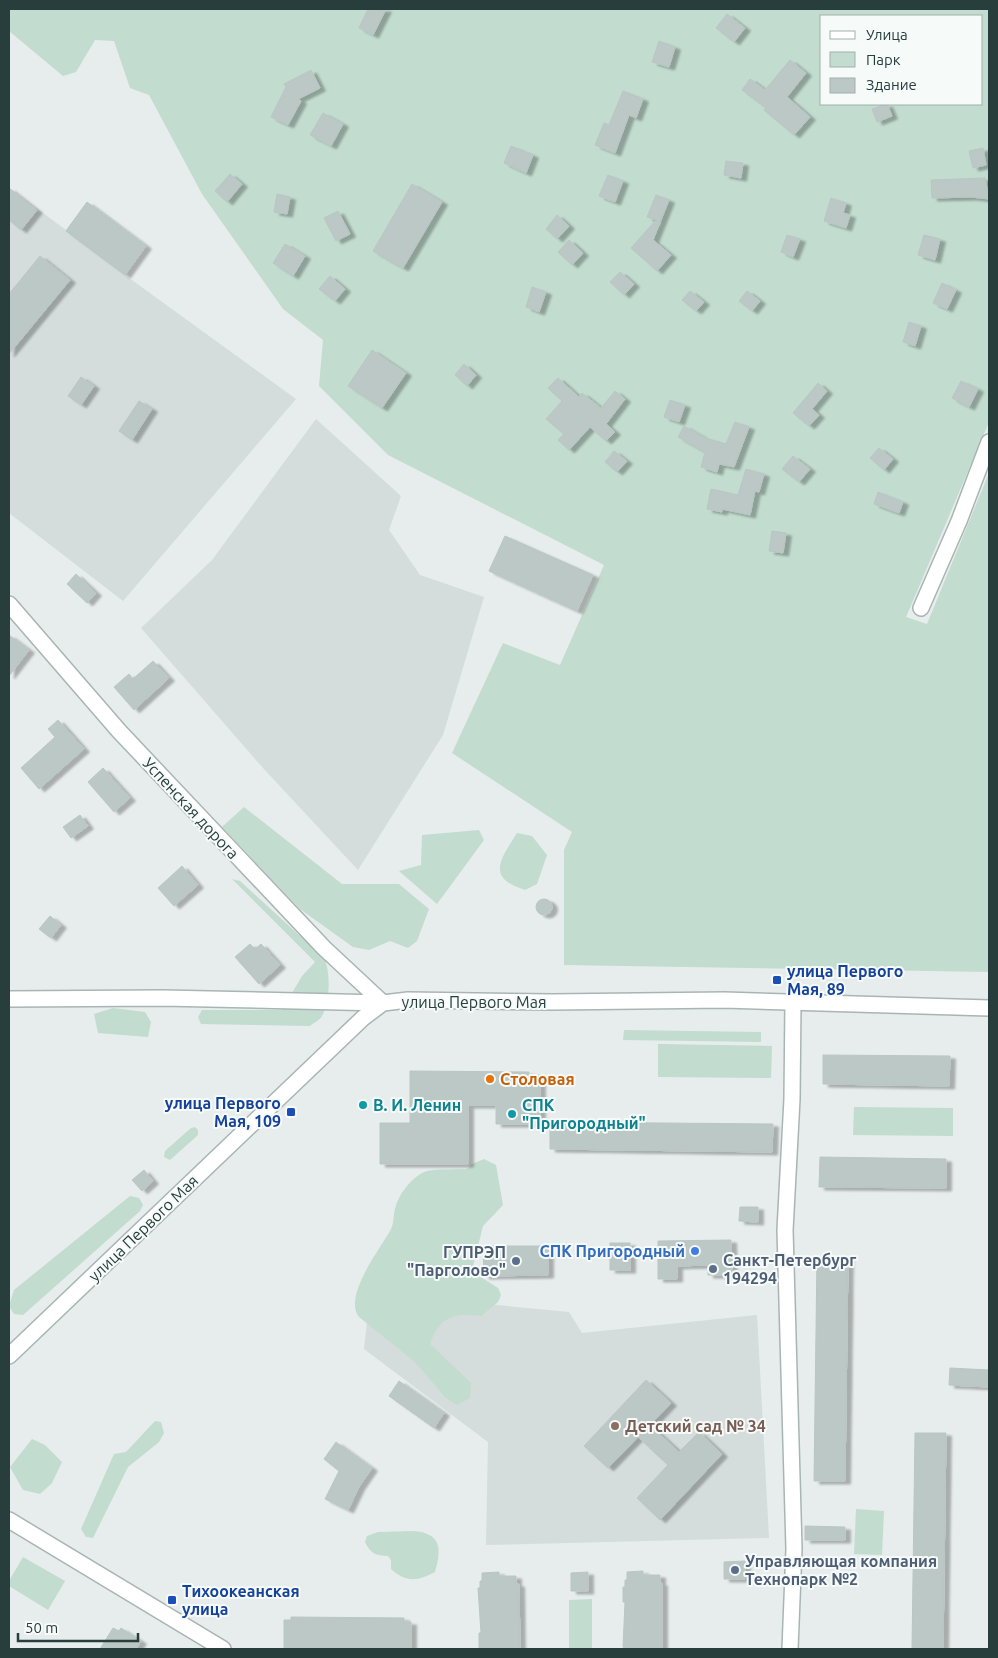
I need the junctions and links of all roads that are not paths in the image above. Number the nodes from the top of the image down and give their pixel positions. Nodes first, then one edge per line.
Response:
1 (989, 442) edge
2 (9, 604) edge
3 (921, 608) dead end
4 (9, 999) edge
5 (793, 1002) junction
6 (383, 1003) junction
7 (989, 1008) edge
8 (9, 1356) edge
9 (9, 1520) edge
10 (223, 1649) edge
11 (790, 1649) edge

1 - 3 street
2 - 6 street, Успенская дорога
4 - 6 street
5 - 6 street, улица Первого Мая
5 - 7 street, улица Первого Мая
5 - 11 street
6 - 8 street, улица Первого Мая
9 - 10 street

